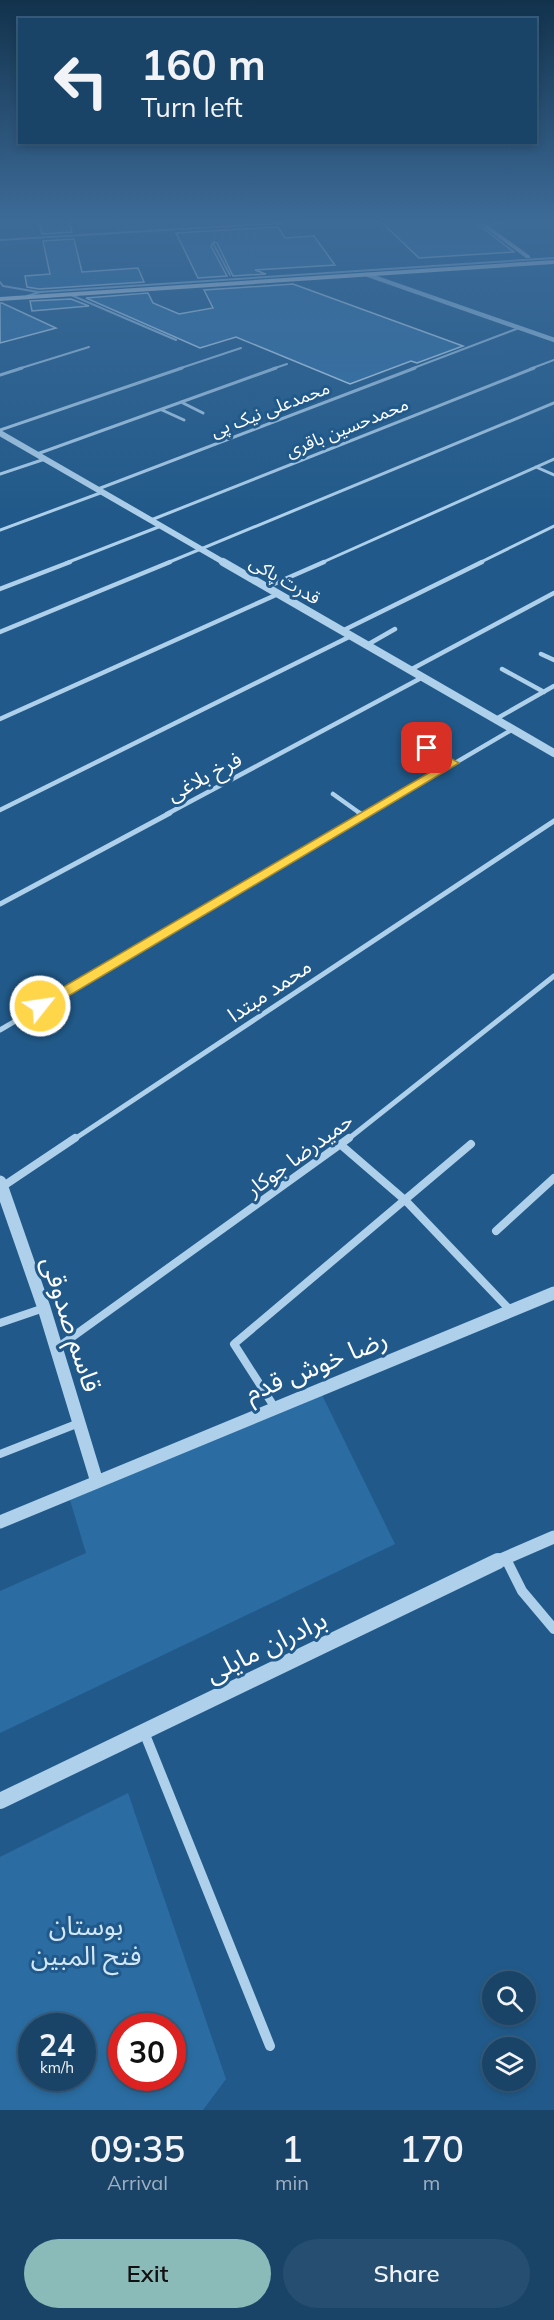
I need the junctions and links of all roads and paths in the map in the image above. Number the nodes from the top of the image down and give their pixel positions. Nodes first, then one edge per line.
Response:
1 (123, 317) edge
2 (490, 317) edge
3 (519, 328) junction
4 (176, 340) dead end
5 (554, 340) edge
6 (89, 347) dead end
7 (241, 348) dead end
8 (554, 360) edge
9 (288, 364) dead end
10 (0, 375) edge
11 (181, 402) junction
12 (554, 403) edge
13 (162, 410) junction
14 (203, 412) dead end
15 (184, 420) dead end
16 (1, 433) edge
17 (37, 454) junction
18 (45, 459) junction
19 (554, 459) edge
20 (536, 467) junction
21 (0, 474) edge
22 (554, 475) edge
23 (100, 491) junction
24 (151, 520) junction
25 (554, 525) edge
26 (161, 526) junction
27 (0, 530) edge
28 (200, 548) junction
29 (267, 587) junction
30 (0, 589) edge
31 (554, 593) edge
32 (278, 594) junction
33 (395, 629) dead end
34 (342, 631) junction
35 (0, 632) edge
36 (351, 636) junction
37 (367, 645) junction
38 (541, 654) dead end
39 (554, 660) edge
40 (502, 669) dead end
41 (410, 670) junction
42 (423, 677) junction
43 (554, 686) edge
44 (544, 692) junction
45 (0, 719) edge
46 (496, 719) junction
47 (513, 729) junction
48 (427, 748) dead end
49 (554, 753) edge
50 (454, 763) junction
51 (333, 794) dead end
52 (0, 810) edge
53 (364, 816) junction
54 (554, 821) edge
55 (0, 904) edge
56 (554, 976) edge
57 (0, 1030) edge
58 (471, 1144) dead end
59 (341, 1145) junction
60 (554, 1178) edge
61 (1, 1185) edge
62 (406, 1201) junction
63 (496, 1232) dead end
64 (554, 1293) edge
65 (44, 1308) junction
66 (511, 1311) junction
67 (0, 1323) edge
68 (57, 1349) junction
69 (275, 1408) junction
70 (79, 1423) junction
71 (0, 1454) edge
72 (97, 1482) junction
73 (0, 1522) edge
74 (554, 1537) edge
75 (506, 1557) junction
76 (554, 1629) edge
77 (144, 1732) junction
78 (0, 1801) edge
79 (270, 2046) dead end

1 - 4 lane
2 - 3 street
3 - 5 street
3 - 23 street, محمدعلی نیک پی
6 - 10 street
7 - 16 street
8 - 24 street, محمدحسین باقری
9 - 11 street
11 - 13 street
11 - 14 street
12 - 28 street
13 - 15 street
13 - 17 street
16 - 17 street, قدرت پاکی
17 - 18 street, قدرت پاکی
18 - 21 street
18 - 23 street, قدرت پاکی
19 - 20 street
20 - 22 street
20 - 29 street
23 - 24 street, قدرت پاکی
23 - 27 street, محمدعلی نیک پی
24 - 26 street, قدرت پاکی
25 - 34 street
26 - 28 street, قدرت پاکی
26 - 30 street
28 - 29 street, قدرت پاکی
28 - 35 street
29 - 32 street, قدرت پاکی
31 - 41 street
32 - 34 street, قدرت پاکی
32 - 45 street
33 - 37 street
34 - 36 street, قدرت پاکی
36 - 37 street, قدرت پاکی
36 - 52 street
37 - 41 street, قدرت پاکی
38 - 39 street
40 - 44 street
41 - 42 street, قدرت پاکی
42 - 46 street, قدرت پاکی
42 - 55 street, فرخ بلاغی
43 - 44 street
44 - 46 street
46 - 47 street, قدرت پاکی
47 - 49 street, قدرت پاکی
47 - 50 street
48 - 50 street
50 - 53 street
51 - 53 street
53 - 57 street
54 - 61 street, محمد مبتدا
56 - 59 street, حمیدرضا جوکار
58 - 62 street
59 - 62 street
59 - 68 street, حمیدرضا جوکار
60 - 63 street
61 - 65 street, قاسم صدوقی
62 - 66 street
62 - 69 street
64 - 66 street, رضا خوش قدم
65 - 67 street
65 - 68 street, قاسم صدوقی
66 - 69 street, رضا خوش قدم
68 - 70 street, قاسم صدوقی
69 - 72 street, رضا خوش قدم
70 - 71 street
70 - 72 street, قاسم صدوقی
72 - 73 street, رضا خوش قدم
74 - 75 street, برادران مایلی
75 - 76 street
75 - 77 street, برادران مایلی
77 - 78 street, برادران مایلی
77 - 79 street

